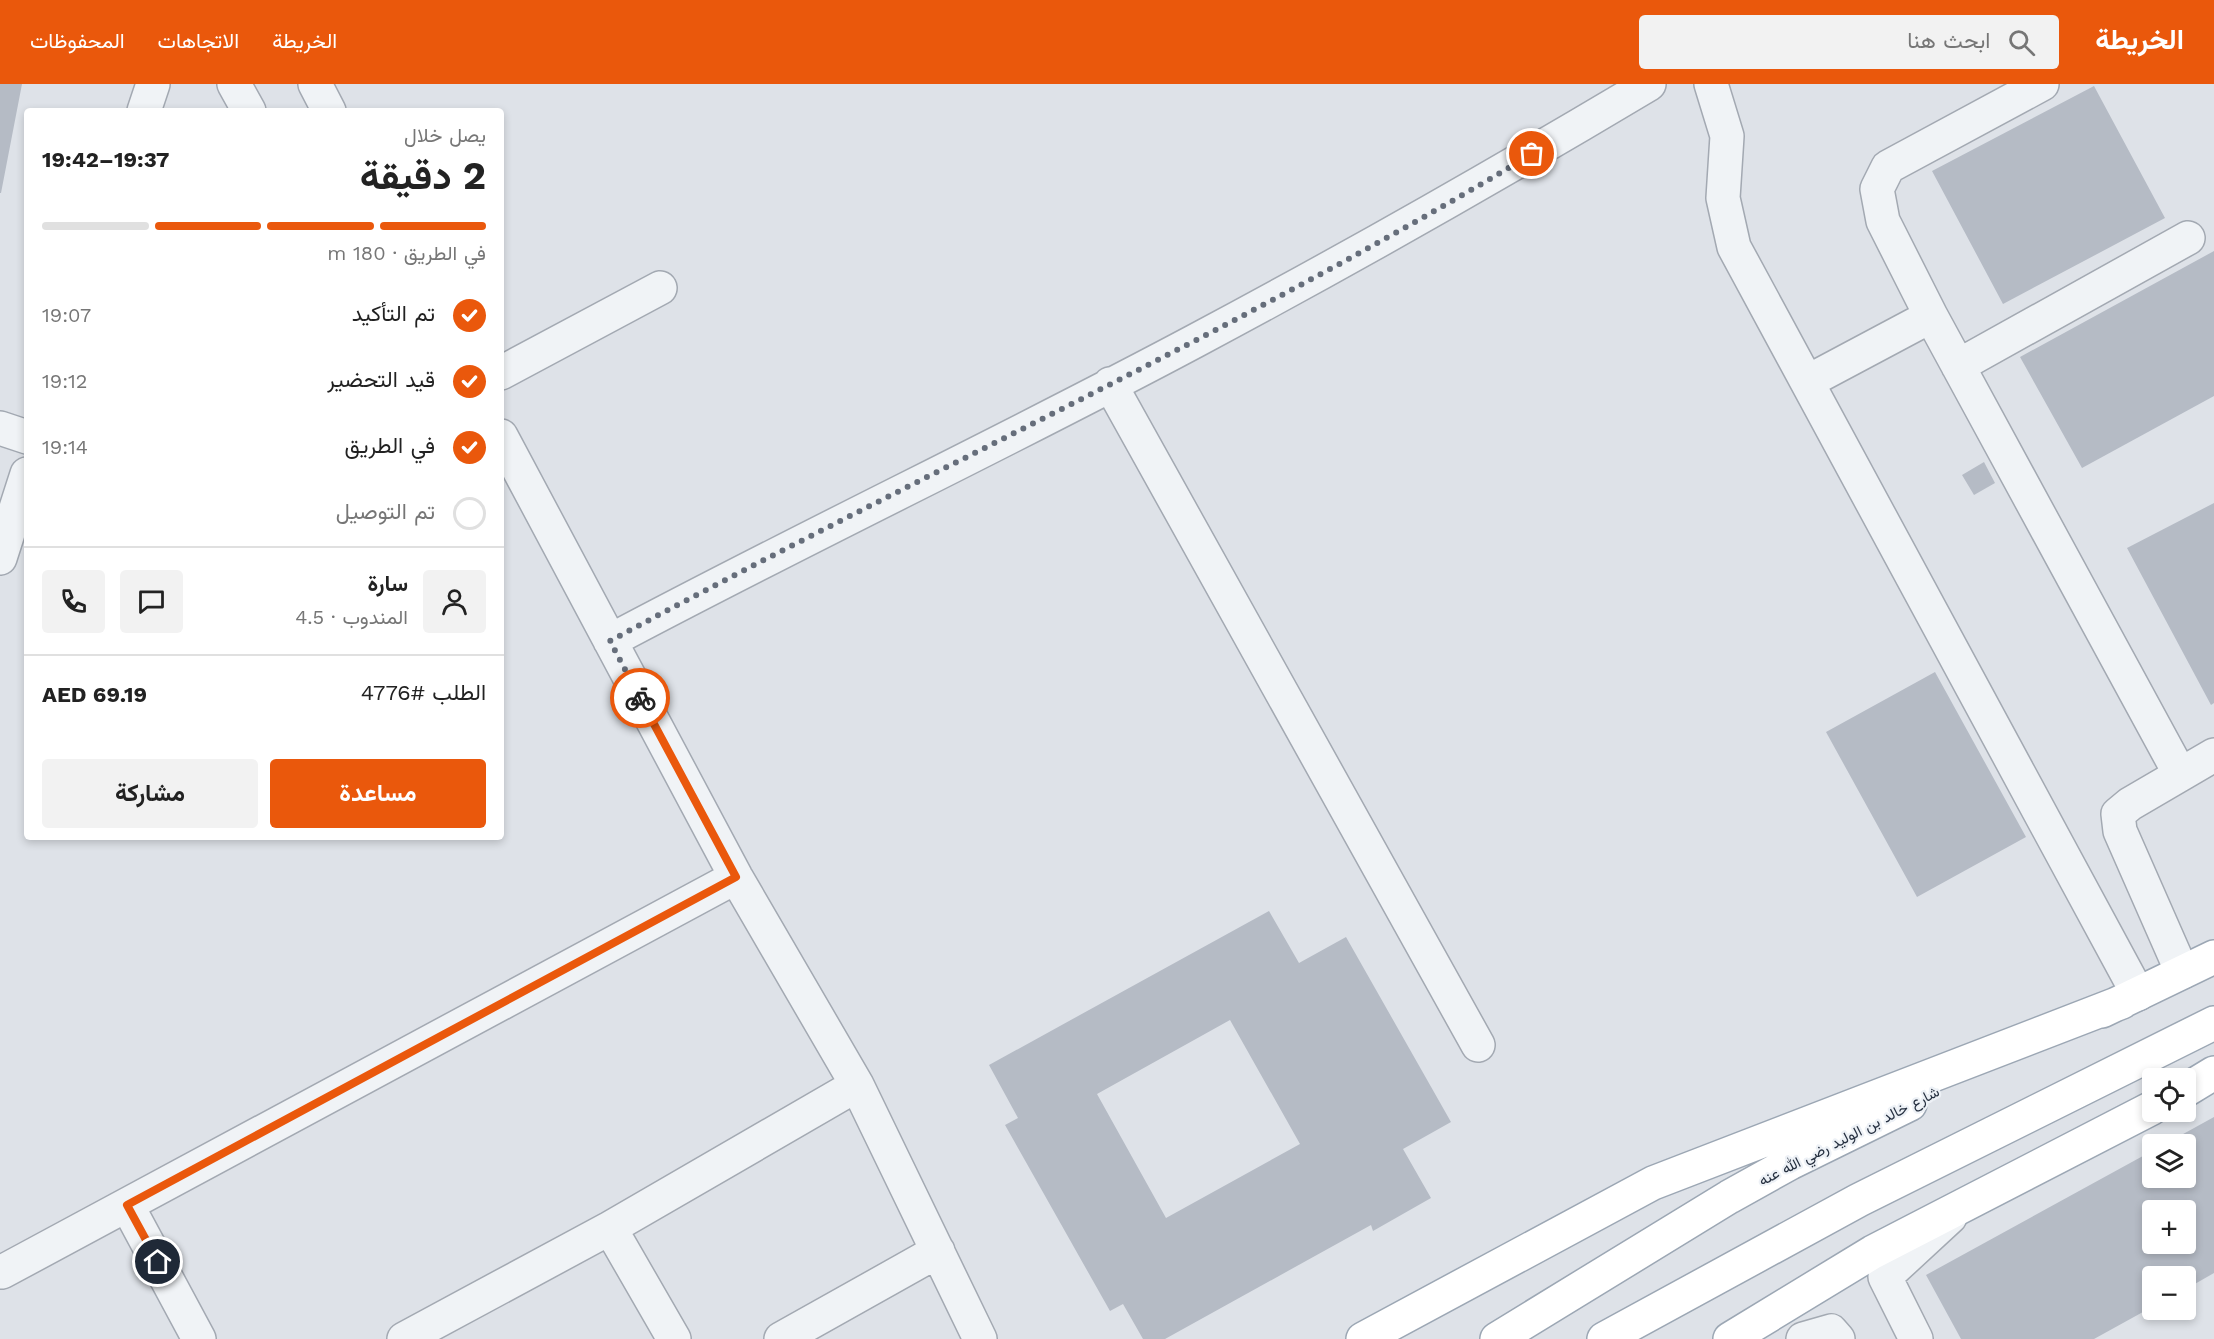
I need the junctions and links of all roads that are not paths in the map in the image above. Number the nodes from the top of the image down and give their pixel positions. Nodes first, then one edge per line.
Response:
1 (153, 84) edge
2 (234, 84) edge
3 (315, 84) edge
4 (1649, 84) edge
5 (1711, 84) edge
6 (2042, 84) edge
7 (145, 108) edge
8 (247, 108) edge
9 (327, 108) edge
10 (2188, 238) dead end
11 (660, 288) dead end
12 (1931, 316) junction
13 (1958, 366) junction
14 (504, 371) edge
15 (1807, 382) junction
16 (1110, 384) junction
17 (0, 428) edge
18 (24, 435) edge
19 (504, 442) edge
20 (15, 488) edge
21 (0, 558) edge
22 (610, 641) junction
23 (2214, 755) edge
24 (2180, 774) junction
25 (736, 877) junction
26 (2214, 957) edge
27 (2182, 972) junction
28 (2130, 998) junction
29 (2214, 1023) edge
30 (1478, 1045) dead end
31 (2214, 1073) edge
32 (2196, 1084) edge
33 (857, 1085) junction
34 (2142, 1112) edge
35 (127, 1205) junction
36 (1957, 1211) junction
37 (610, 1228) junction
38 (938, 1251) junction
39 (2, 1272) dead end
40 (199, 1339) edge
41 (404, 1339) edge
42 (674, 1339) edge
43 (781, 1339) edge
44 (980, 1339) edge
45 (1363, 1339) edge
46 (1497, 1339) edge
47 (1604, 1339) edge
48 (1730, 1339) edge
49 (1803, 1339) edge
50 (1838, 1339) edge
51 (1916, 1339) edge

1 - 7 street
2 - 8 street
3 - 9 street
4 - 16 street
5 - 15 street
6 - 12 street
10 - 13 street
11 - 14 street
12 - 13 street
12 - 15 street
13 - 24 street
15 - 28 street
16 - 22 street
16 - 30 street
17 - 18 street
19 - 22 street
20 - 21 street
22 - 25 street
23 - 24 street
24 - 27 street
25 - 33 street
25 - 35 street
26 - 27 main road, شارع خالد بن الوليد رضي الله عنه
27 - 28 main road, شارع خالد بن الوليد رضي الله عنه
28 - 45 main road
28 - 46 main road, شارع خالد بن الوليد رضي الله عنه
29 - 47 main road
31 - 32 main road
33 - 37 street
33 - 38 street
34 - 36 main road
35 - 39 street
35 - 40 street
36 - 48 main road
36 - 51 street
37 - 41 street
37 - 42 street
38 - 43 street
38 - 44 street
49 - 50 street

